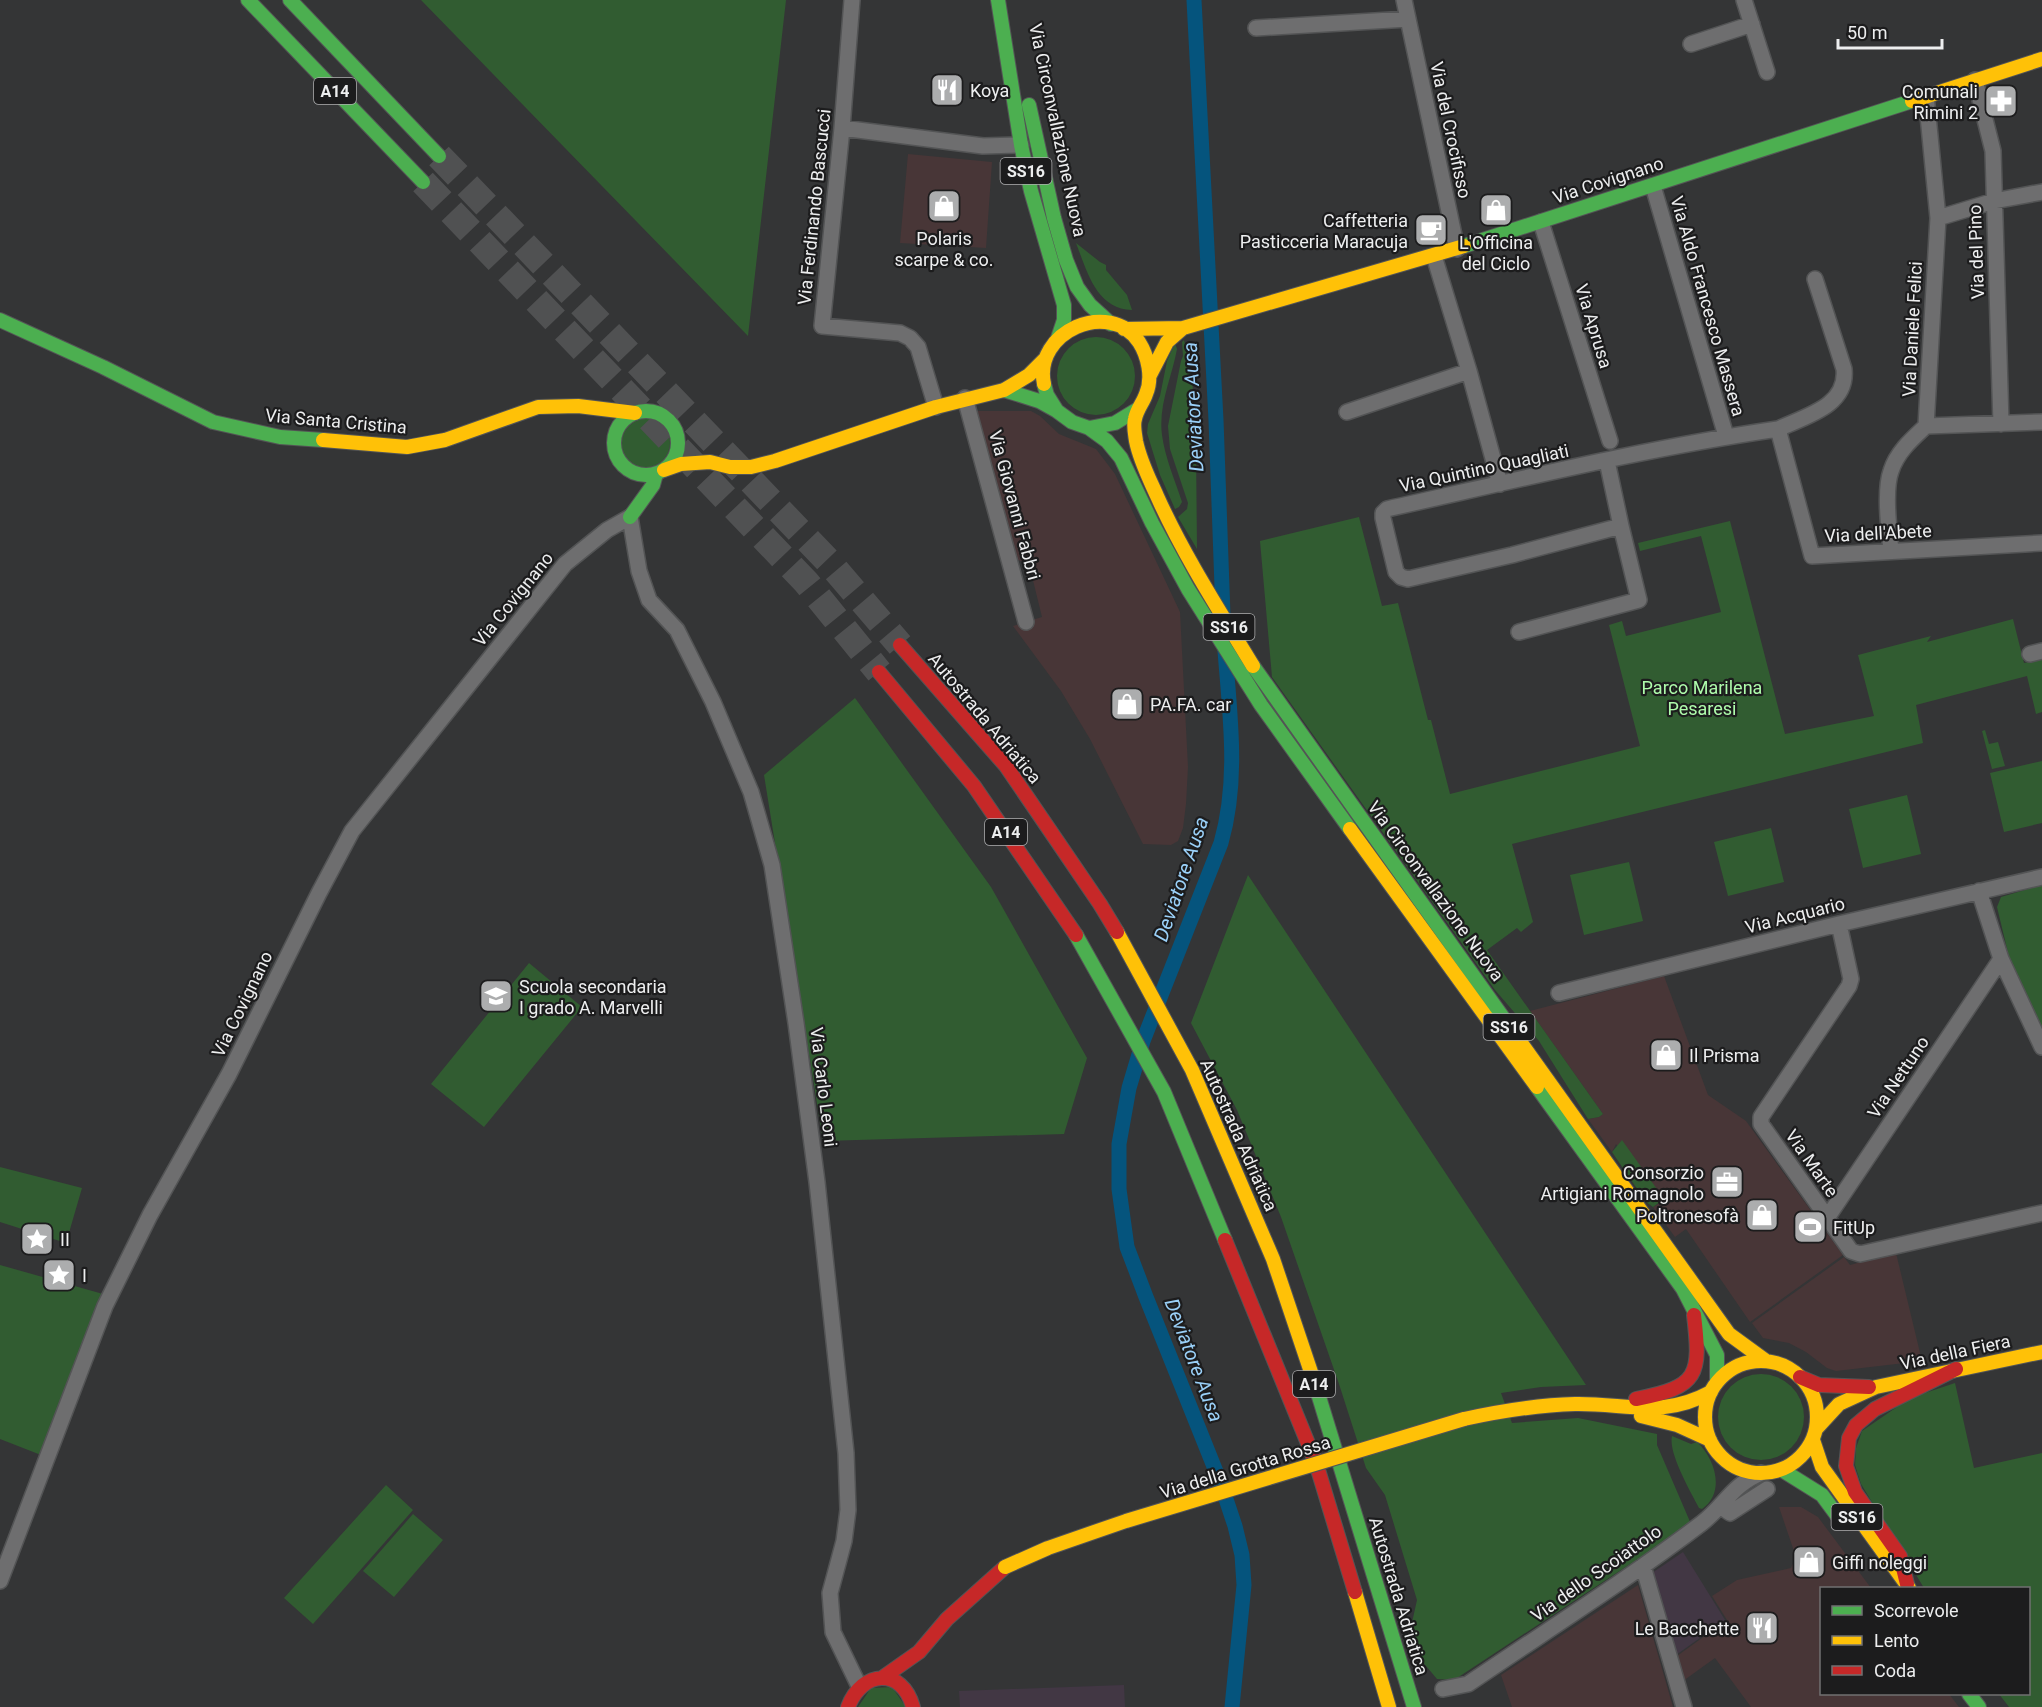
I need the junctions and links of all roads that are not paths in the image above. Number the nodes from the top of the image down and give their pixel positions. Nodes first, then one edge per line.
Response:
1 (248, 0) edge
2 (290, 0) edge
3 (852, 0) edge
4 (998, 0) edge
5 (1404, 0) edge
6 (1744, 0) edge
7 (1013, 5) dead end
8 (1408, 19) junction
9 (1752, 24) junction
10 (1256, 28) dead end
11 (1691, 44) dead end
12 (2042, 59) edge
13 (1767, 72) dead end
14 (1976, 80) junction
15 (1926, 95) junction
16 (842, 128) junction
17 (1021, 145) junction
18 (440, 156) tunnel mouth
19 (423, 182) tunnel mouth
20 (1653, 186) junction
21 (2042, 192) edge
22 (1994, 201) junction
23 (1938, 218) junction
24 (1540, 222) junction
25 (1457, 249) junction
26 (1434, 256) junction
27 (1815, 279) dead end
28 (0, 320) edge
29 (1117, 327) junction
30 (1183, 328) junction
31 (1058, 338) junction
32 (1045, 359) junction
33 (1469, 371) junction
34 (1150, 375) junction
35 (1004, 390) junction
36 (966, 398) junction
37 (578, 406) junction
38 (936, 407) junction
39 (1138, 409) junction
40 (1057, 411) junction
41 (635, 412) junction
42 (1347, 412) dead end
43 (2042, 422) edge
44 (2001, 424) junction
45 (1926, 426) junction
46 (1089, 428) junction
47 (1778, 429) junction
48 (676, 433) junction
49 (1726, 436) junction
50 (1610, 441) dead end
51 (614, 443) junction
52 (1607, 461) junction
53 (710, 462) junction
54 (627, 469) junction
55 (660, 472) junction
56 (1500, 484) junction
57 (630, 518) junction
58 (1621, 526) junction
59 (2042, 543) edge
60 (1891, 552) junction
61 (1026, 622) dead end
62 (1519, 632) dead end
63 (900, 645) tunnel mouth
64 (879, 672) tunnel mouth
65 (2042, 877) edge
66 (1979, 891) junction
67 (1839, 924) junction
68 (2001, 959) junction
69 (1559, 993) dead end
70 (2042, 1047) edge
71 (2042, 1213) edge
72 (1827, 1218) junction
73 (1694, 1306) junction
74 (2042, 1352) edge
75 (1766, 1361) junction
76 (1956, 1369) junction
77 (1800, 1377) junction
78 (1714, 1387) junction
79 (1876, 1387) junction
80 (1603, 1405) junction
81 (1815, 1435) junction
82 (1710, 1440) junction
83 (1782, 1470) junction
84 (1761, 1473) junction
85 (1767, 1489) dead end
86 (1720, 1506) junction
87 (1850, 1533) dead end
88 (1642, 1566) junction
89 (0, 1581) edge
90 (1908, 1587) edge
91 (1909, 1587) edge
92 (930, 1641) junction
93 (882, 1678) junction
94 (859, 1686) junction
95 (1443, 1689) dead end
96 (846, 1704) edge
97 (913, 1705) edge
98 (1389, 1707) edge
99 (1414, 1707) edge
100 (1684, 1707) edge

1 - 19 main road, A14
2 - 18 main road, A14
3 - 16 street, Via Ferdinando Bascucci
4 - 17 main road, Via Circonvallazione Nuova / SS16
5 - 8 street, Via del Crocifisso
6 - 9 street
7 - 29 main road, Via Circonvallazione Nuova / SS16
8 - 10 street
8 - 25 street, Via del Crocifisso
9 - 11 street
9 - 13 street
12 - 14 main road, Via Covignano
14 - 15 main road, Via Covignano
14 - 22 street, Via del Pino
15 - 20 main road, Via Covignano
15 - 23 street, Via Daniele Felici
16 - 17 street
16 - 38 street, Via Ferdinando Bascucci
17 - 31 main road, Via Circonvallazione Nuova / SS16
20 - 24 main road, Via Covignano
20 - 49 street, Via Aldo Francesco Massera
21 - 22 street
22 - 23 street
22 - 44 street, Via del Pino
23 - 45 street, Via Daniele Felici
24 - 25 main road, Via Covignano
24 - 50 street, Via Aprusa
25 - 26 main road, Via Covignano
26 - 30 main road, Via Covignano
26 - 33 street
27 - 47 street
28 - 37 main road, Via Santa Cristina
29 - 30 main road, Via Covignano
29 - 31 main road, Via Circonvallazione Nuova / SS16
29 - 34 main road, Via Circonvallazione Nuova / SS16
30 - 34 main road
31 - 32 main road, Via Circonvallazione Nuova / SS16
32 - 35 main road
32 - 40 main road
33 - 42 street
33 - 56 street
34 - 39 main road, Via Circonvallazione Nuova / SS16
35 - 36 main road
35 - 40 main road
36 - 38 main road
36 - 61 street, Via Giovanni Fabbri
37 - 41 main road, Via Santa Cristina
37 - 51 main road
38 - 53 main road
39 - 46 main road
39 - 75 main road, Via Circonvallazione Nuova / SS16
40 - 46 main road, Via Circonvallazione Nuova / SS16
41 - 48 main road
41 - 51 main road
43 - 44 street
44 - 45 street
45 - 60 street
46 - 73 main road, Via Circonvallazione Nuova / SS16
47 - 49 street
47 - 60 street, Via dell'Abete
48 - 53 main road
48 - 55 main road
49 - 52 street
51 - 54 main road
52 - 56 street, Via Quintino Quagliati
52 - 58 street
53 - 55 main road
54 - 55 main road
54 - 57 main road
55 - 57 main road
56 - 58 street, Via Quintino Quagliati
57 - 89 street, Via Covignano
57 - 94 street, Via Carlo Leoni
58 - 62 street
59 - 60 street, Via dell'Abete
63 - 99 main road, Autostrada Adriatica / A14
64 - 98 main road, A14
65 - 66 street, Via Acquario
66 - 67 street, Via Acquario
66 - 68 street
67 - 69 street, Via Acquario
67 - 72 street, Via Marte
68 - 70 street
68 - 72 street, Via Nettuno
71 - 72 street, Via Marte
73 - 78 main road, Via Circonvallazione Nuova / SS16
73 - 80 main road
74 - 76 main road, Via della Fiera
75 - 77 main road, Via Circonvallazione Nuova / SS16
75 - 78 main road
76 - 79 main road, Via della Fiera
76 - 91 main road
77 - 79 main road, Via della Fiera
77 - 81 main road, SS16
78 - 80 main road, Via della Grotta Rossa
78 - 82 main road, Via Circonvallazione Nuova / SS16
79 - 81 main road, Via della Fiera
80 - 82 main road, Via della Grotta Rossa
80 - 92 main road, Via della Grotta Rossa, bridge
81 - 83 main road
81 - 90 main road, SS16
82 - 84 main road
83 - 84 main road
83 - 87 main road, SS16
84 - 86 street, Via dello Scoiattolo
85 - 86 street
86 - 88 street, Via dello Scoiattolo
88 - 95 street, Via dello Scoiattolo
88 - 100 street
92 - 93 main road, Via della Grotta Rossa
92 - 97 main road, Via della Grotta Rossa
93 - 94 main road, Via della Grotta Rossa
93 - 97 main road
94 - 96 main road

